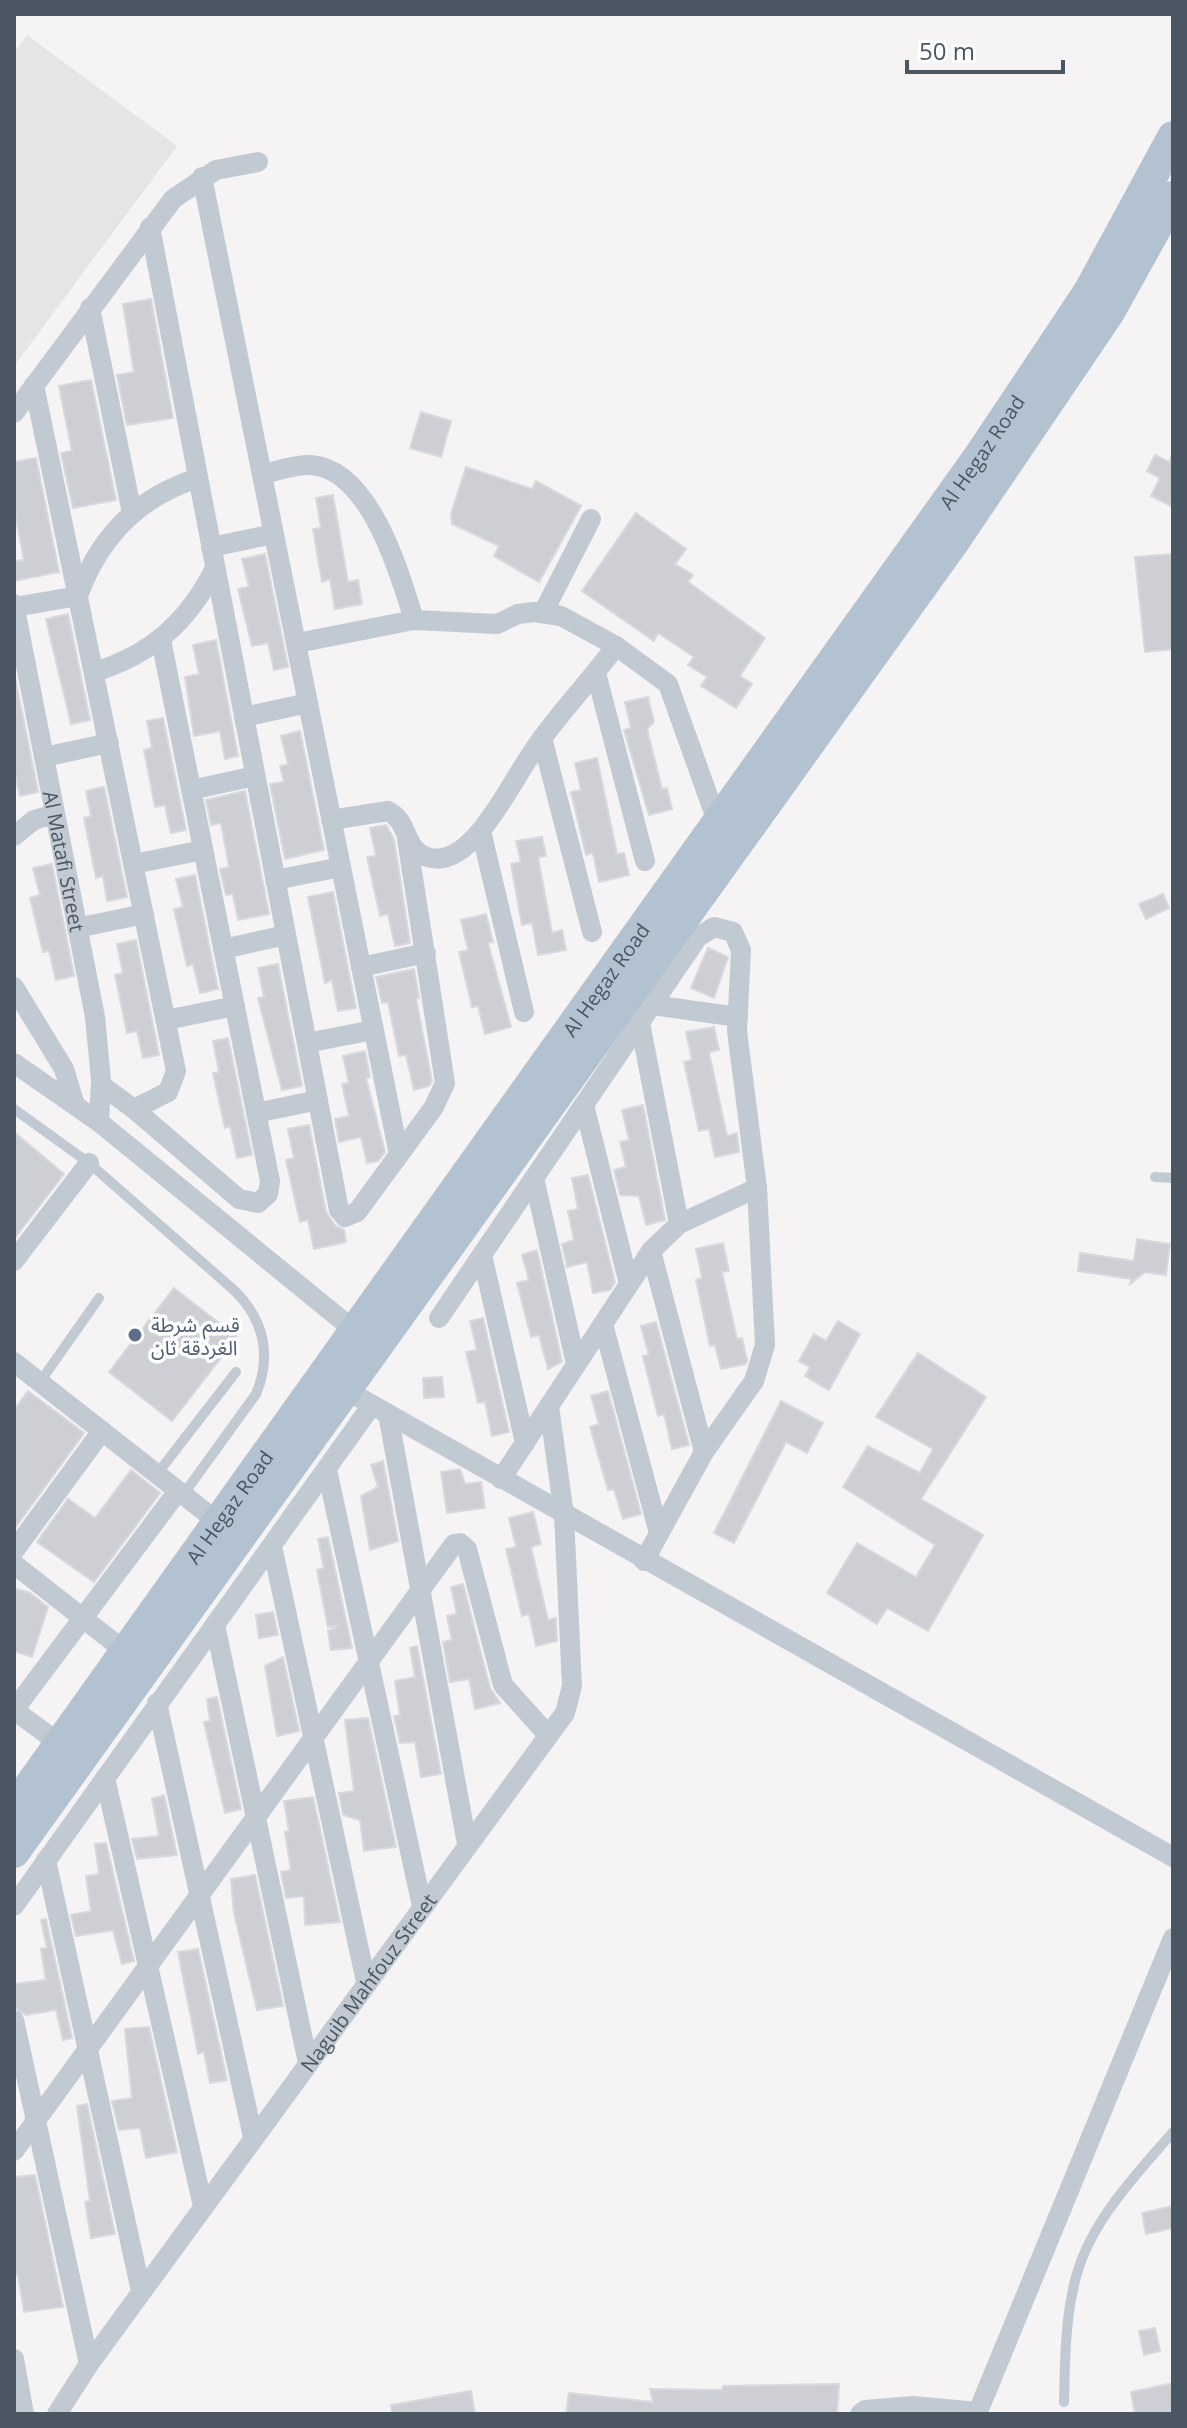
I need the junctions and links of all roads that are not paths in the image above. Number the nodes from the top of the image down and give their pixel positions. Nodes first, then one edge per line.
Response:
1 (1173, 137) edge
2 (258, 162) dead end
3 (202, 177) junction
4 (1173, 197) edge
5 (150, 227) junction
6 (90, 308) junction
7 (34, 385) junction
8 (14, 413) edge
9 (262, 474) junction
10 (198, 478) junction
11 (132, 513) junction
12 (591, 519) dead end
13 (274, 534) junction
14 (211, 547) junction
15 (215, 568) junction
16 (78, 596) junction
17 (14, 605) edge
18 (544, 611) junction
19 (414, 620) junction
20 (161, 640) junction
21 (297, 643) junction
22 (616, 646) junction
23 (20, 666) edge
24 (94, 672) junction
25 (596, 673) junction
26 (308, 703) junction
27 (244, 717) junction
28 (542, 738) junction
29 (109, 743) junction
30 (44, 757) junction
31 (255, 776) junction
32 (191, 790) junction
33 (55, 814) junction
34 (331, 820) junction
35 (718, 824) junction
36 (481, 831) junction
37 (14, 836) edge
38 (407, 839) junction
39 (203, 850) junction
40 (645, 861) dead end
41 (134, 864) junction
42 (341, 867) junction
43 (275, 880) junction
44 (144, 914) junction
45 (77, 928) junction
46 (592, 932) dead end
47 (286, 935) junction
48 (223, 949) junction
49 (426, 953) junction
50 (361, 967) junction
51 (14, 987) edge
52 (652, 1005) junction
53 (235, 1006) junction
54 (524, 1012) dead end
55 (738, 1017) junction
56 (166, 1020) junction
57 (640, 1023) junction
58 (373, 1030) junction
59 (307, 1043) junction
60 (14, 1063) edge
61 (101, 1085) junction
62 (318, 1100) junction
63 (74, 1102) junction
64 (584, 1105) junction
65 (14, 1109) edge
66 (134, 1109) junction
67 (256, 1113) junction
68 (99, 1122) junction
69 (399, 1155) junction
70 (89, 1163) junction
71 (1155, 1177) dead end
72 (534, 1178) junction
73 (1173, 1178) edge
74 (757, 1188) junction
75 (679, 1224) junction
76 (651, 1251) junction
77 (482, 1255) junction
78 (14, 1261) edge
79 (629, 1284) junction
80 (99, 1298) dead end
81 (439, 1318) dead end
82 (603, 1324) junction
83 (355, 1331) junction
84 (576, 1364) junction
85 (236, 1372) dead end
86 (23, 1375) edge
87 (344, 1389) junction
88 (549, 1406) junction
89 (380, 1410) junction
90 (102, 1431) junction
91 (525, 1443) junction
92 (704, 1452) junction
93 (327, 1470) junction
94 (157, 1474) junction
95 (501, 1479) junction
96 (181, 1493) junction
97 (564, 1515) junction
98 (218, 1522) junction
99 (659, 1533) junction
100 (272, 1546) junction
101 (14, 1551) edge
102 (644, 1561) junction
103 (14, 1564) edge
104 (420, 1588) junction
105 (83, 1618) junction
106 (215, 1625) junction
107 (126, 1652) junction
108 (368, 1660) junction
109 (157, 1703) junction
110 (14, 1710) edge
111 (547, 1734) junction
112 (313, 1736) junction
113 (60, 1744) junction
114 (105, 1778) junction
115 (14, 1808) edge
116 (255, 1817) junction
117 (467, 1844) junction
118 (14, 1852) edge
119 (1173, 1857) edge
120 (46, 1860) junction
121 (200, 1894) junction
122 (14, 1906) edge
123 (422, 1906) junction
124 (1173, 1938) edge
125 (147, 1966) junction
126 (366, 1982) junction
127 (14, 2020) edge
128 (87, 2050) junction
129 (308, 2063) junction
130 (36, 2121) junction
131 (1173, 2132) edge
132 (253, 2137) junction
133 (14, 2151) edge
134 (203, 2206) junction
135 (141, 2291) junction
136 (14, 2359) edge
137 (89, 2364) junction
138 (1064, 2402) dead end
139 (978, 2413) edge
140 (19, 2414) edge
141 (57, 2414) edge
142 (860, 2414) edge

1 - 35 main road, Al Hegaz Road
2 - 3 street
3 - 5 street
3 - 9 street
4 - 87 main road, Al Hegaz Road
5 - 6 street
5 - 10 street
6 - 7 street
6 - 11 street
7 - 8 street
7 - 16 street
9 - 13 street
9 - 19 street
10 - 11 street
10 - 14 street
11 - 16 street
12 - 18 street
13 - 14 street
13 - 21 street
14 - 15 street
15 - 20 street
15 - 27 street
16 - 17 street
16 - 24 street
17 - 23 street, Al Matafi Street
18 - 19 street
18 - 22 street
19 - 21 street
20 - 24 street
20 - 32 street
21 - 26 street
22 - 25 street
22 - 35 street
23 - 30 street, Al Matafi Street
24 - 29 street
25 - 28 street
25 - 40 street
26 - 27 street
26 - 34 street
27 - 31 street
28 - 36 street
28 - 46 street
29 - 30 street
29 - 41 street
30 - 33 street, Al Matafi Street
31 - 32 street
31 - 43 street
32 - 39 street
33 - 37 street
33 - 45 street, Al Matafi Street
34 - 38 street
34 - 42 street
35 - 83 main road, Al Hegaz Road
36 - 38 street
36 - 54 street
38 - 49 street
39 - 41 street
39 - 48 street
41 - 44 street
42 - 43 street
42 - 50 street
43 - 47 street
44 - 45 street
44 - 56 street
45 - 61 street, Al Matafi Street
47 - 48 street
47 - 59 street
48 - 53 street
49 - 50 street
49 - 69 street
50 - 58 street
51 - 63 street
52 - 55 street
52 - 55 street
52 - 57 street
53 - 56 street
53 - 67 street
55 - 74 street
56 - 66 street
57 - 64 street
57 - 75 street
58 - 59 street
58 - 69 street
59 - 62 street
60 - 63 street
61 - 66 street
61 - 68 street, Al Matafi Street
62 - 67 street
62 - 69 street
63 - 68 street
64 - 72 street
64 - 79 street
65 - 70 lane
66 - 67 street
68 - 83 street
70 - 78 street
70 - 96 lane
71 - 73 lane
72 - 77 street
72 - 84 street
74 - 75 street
74 - 92 street
75 - 76 street
76 - 79 street
76 - 92 street
77 - 81 street
77 - 91 street
79 - 82 street
80 - 86 lane
82 - 84 street
82 - 99 street
83 - 98 main road, Al Hegaz Road
84 - 88 street
85 - 94 lane
86 - 90 street
87 - 89 street
87 - 118 main road, Al Hegaz Road
88 - 91 street
88 - 97 street, Naguib Mahfouz Street
89 - 93 street
89 - 95 street
89 - 104 street
90 - 94 street
90 - 101 street
91 - 95 street
92 - 99 street
93 - 100 street
93 - 108 street
94 - 96 street
95 - 97 street
96 - 98 street
96 - 105 street
97 - 102 street
97 - 111 street, Naguib Mahfouz Street
98 - 107 main road, Al Hegaz Road
99 - 102 street
100 - 106 street
100 - 112 street
102 - 119 street
103 - 105 street
104 - 108 street
104 - 111 street
104 - 117 street
105 - 107 street
105 - 110 street
106 - 109 street
106 - 116 street
107 - 113 main road, Al Hegaz Road
108 - 112 street
108 - 123 street
109 - 114 street
109 - 121 street
110 - 113 street
111 - 117 street, Naguib Mahfouz Street
112 - 116 street
112 - 126 street
113 - 115 main road, Al Hegaz Road
114 - 120 street
114 - 125 street
116 - 121 street
116 - 129 street
117 - 123 street, Naguib Mahfouz Street
120 - 122 street
120 - 128 street
121 - 125 street
121 - 132 street
123 - 126 street, Naguib Mahfouz Street
124 - 139 street
125 - 128 street
125 - 134 street
126 - 129 street, Naguib Mahfouz Street
127 - 130 street
128 - 130 street
128 - 135 street
129 - 132 street, Naguib Mahfouz Street
130 - 133 street
130 - 137 street
131 - 138 lane
132 - 134 street, Naguib Mahfouz Street
134 - 135 street, Naguib Mahfouz Street
135 - 137 street, Naguib Mahfouz Street
136 - 140 street
137 - 141 street, Naguib Mahfouz Street
139 - 142 street

